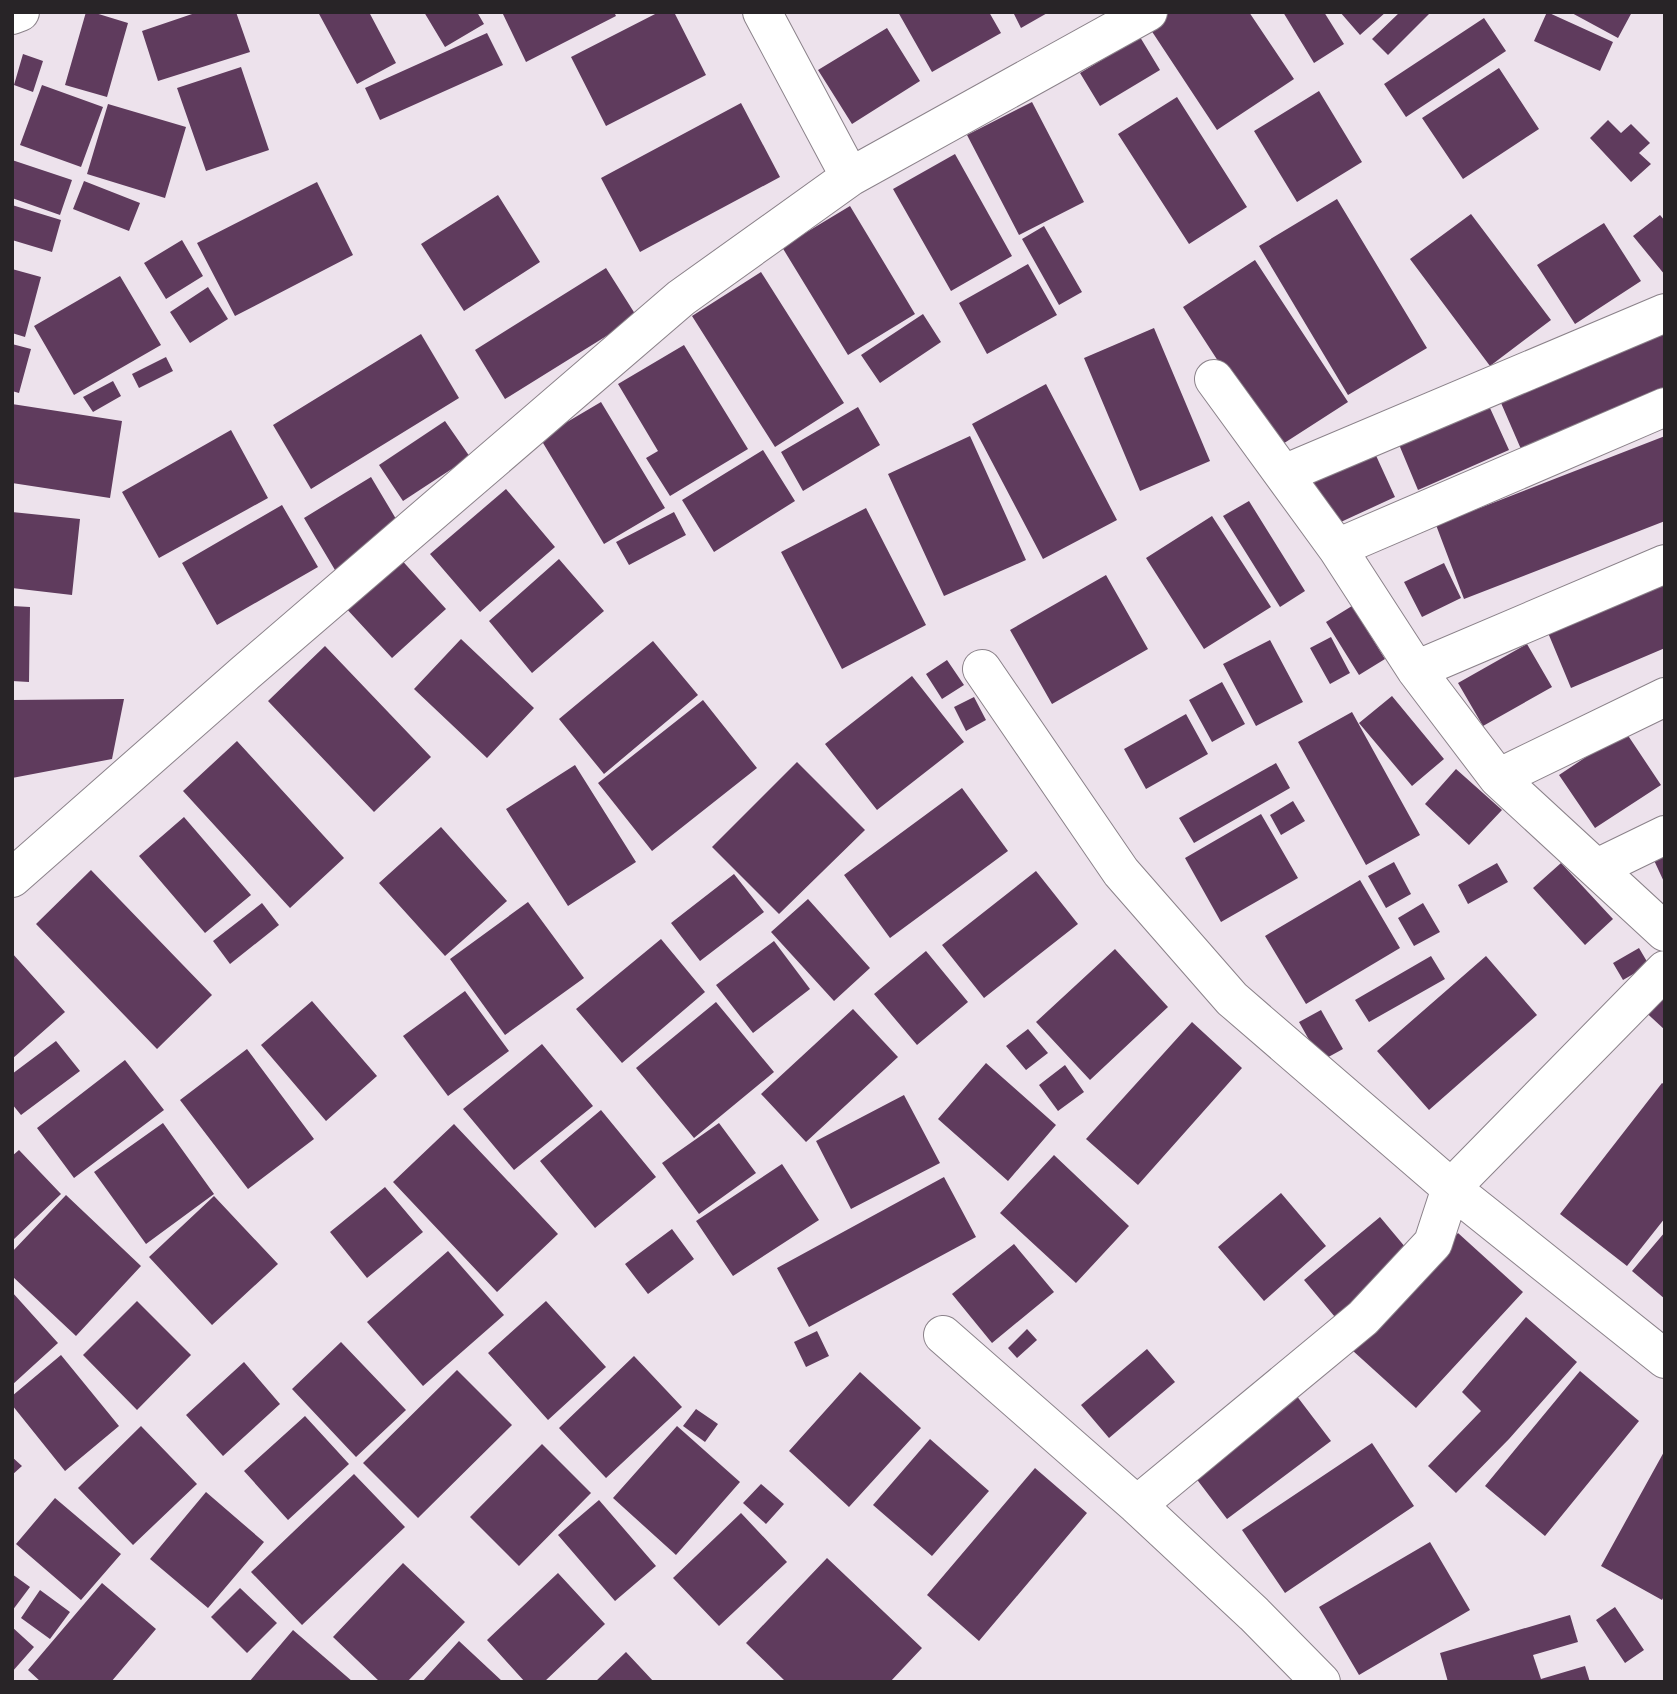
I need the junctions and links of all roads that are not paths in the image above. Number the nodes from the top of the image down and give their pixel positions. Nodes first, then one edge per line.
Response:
1 (20, 12) edge
2 (762, 12) edge
3 (1149, 12) edge
4 (12, 15) edge
5 (850, 177) junction
6 (1665, 313) edge
7 (1214, 379) dead end
8 (1665, 407) edge
9 (1284, 474) junction
10 (1337, 548) junction
11 (1665, 564) edge
12 (982, 669) dead end
13 (1416, 670) junction
14 (1665, 697) edge
15 (1498, 778) junction
16 (1665, 835) edge
17 (1597, 868) junction
18 (12, 878) edge
19 (1665, 932) edge
20 (1665, 970) edge
21 (1451, 1188) junction
22 (943, 1335) dead end
23 (1665, 1359) edge
24 (1137, 1505) junction
25 (1321, 1682) edge

1 - 4 street
2 - 5 street
3 - 5 street
5 - 18 street
6 - 9 street
7 - 9 street
8 - 10 street
9 - 10 street
10 - 13 street
11 - 13 street
12 - 21 street
13 - 15 street
14 - 15 street
15 - 17 street
16 - 17 street
17 - 19 street
20 - 21 street
21 - 23 street
21 - 24 street
22 - 24 street
24 - 25 street

